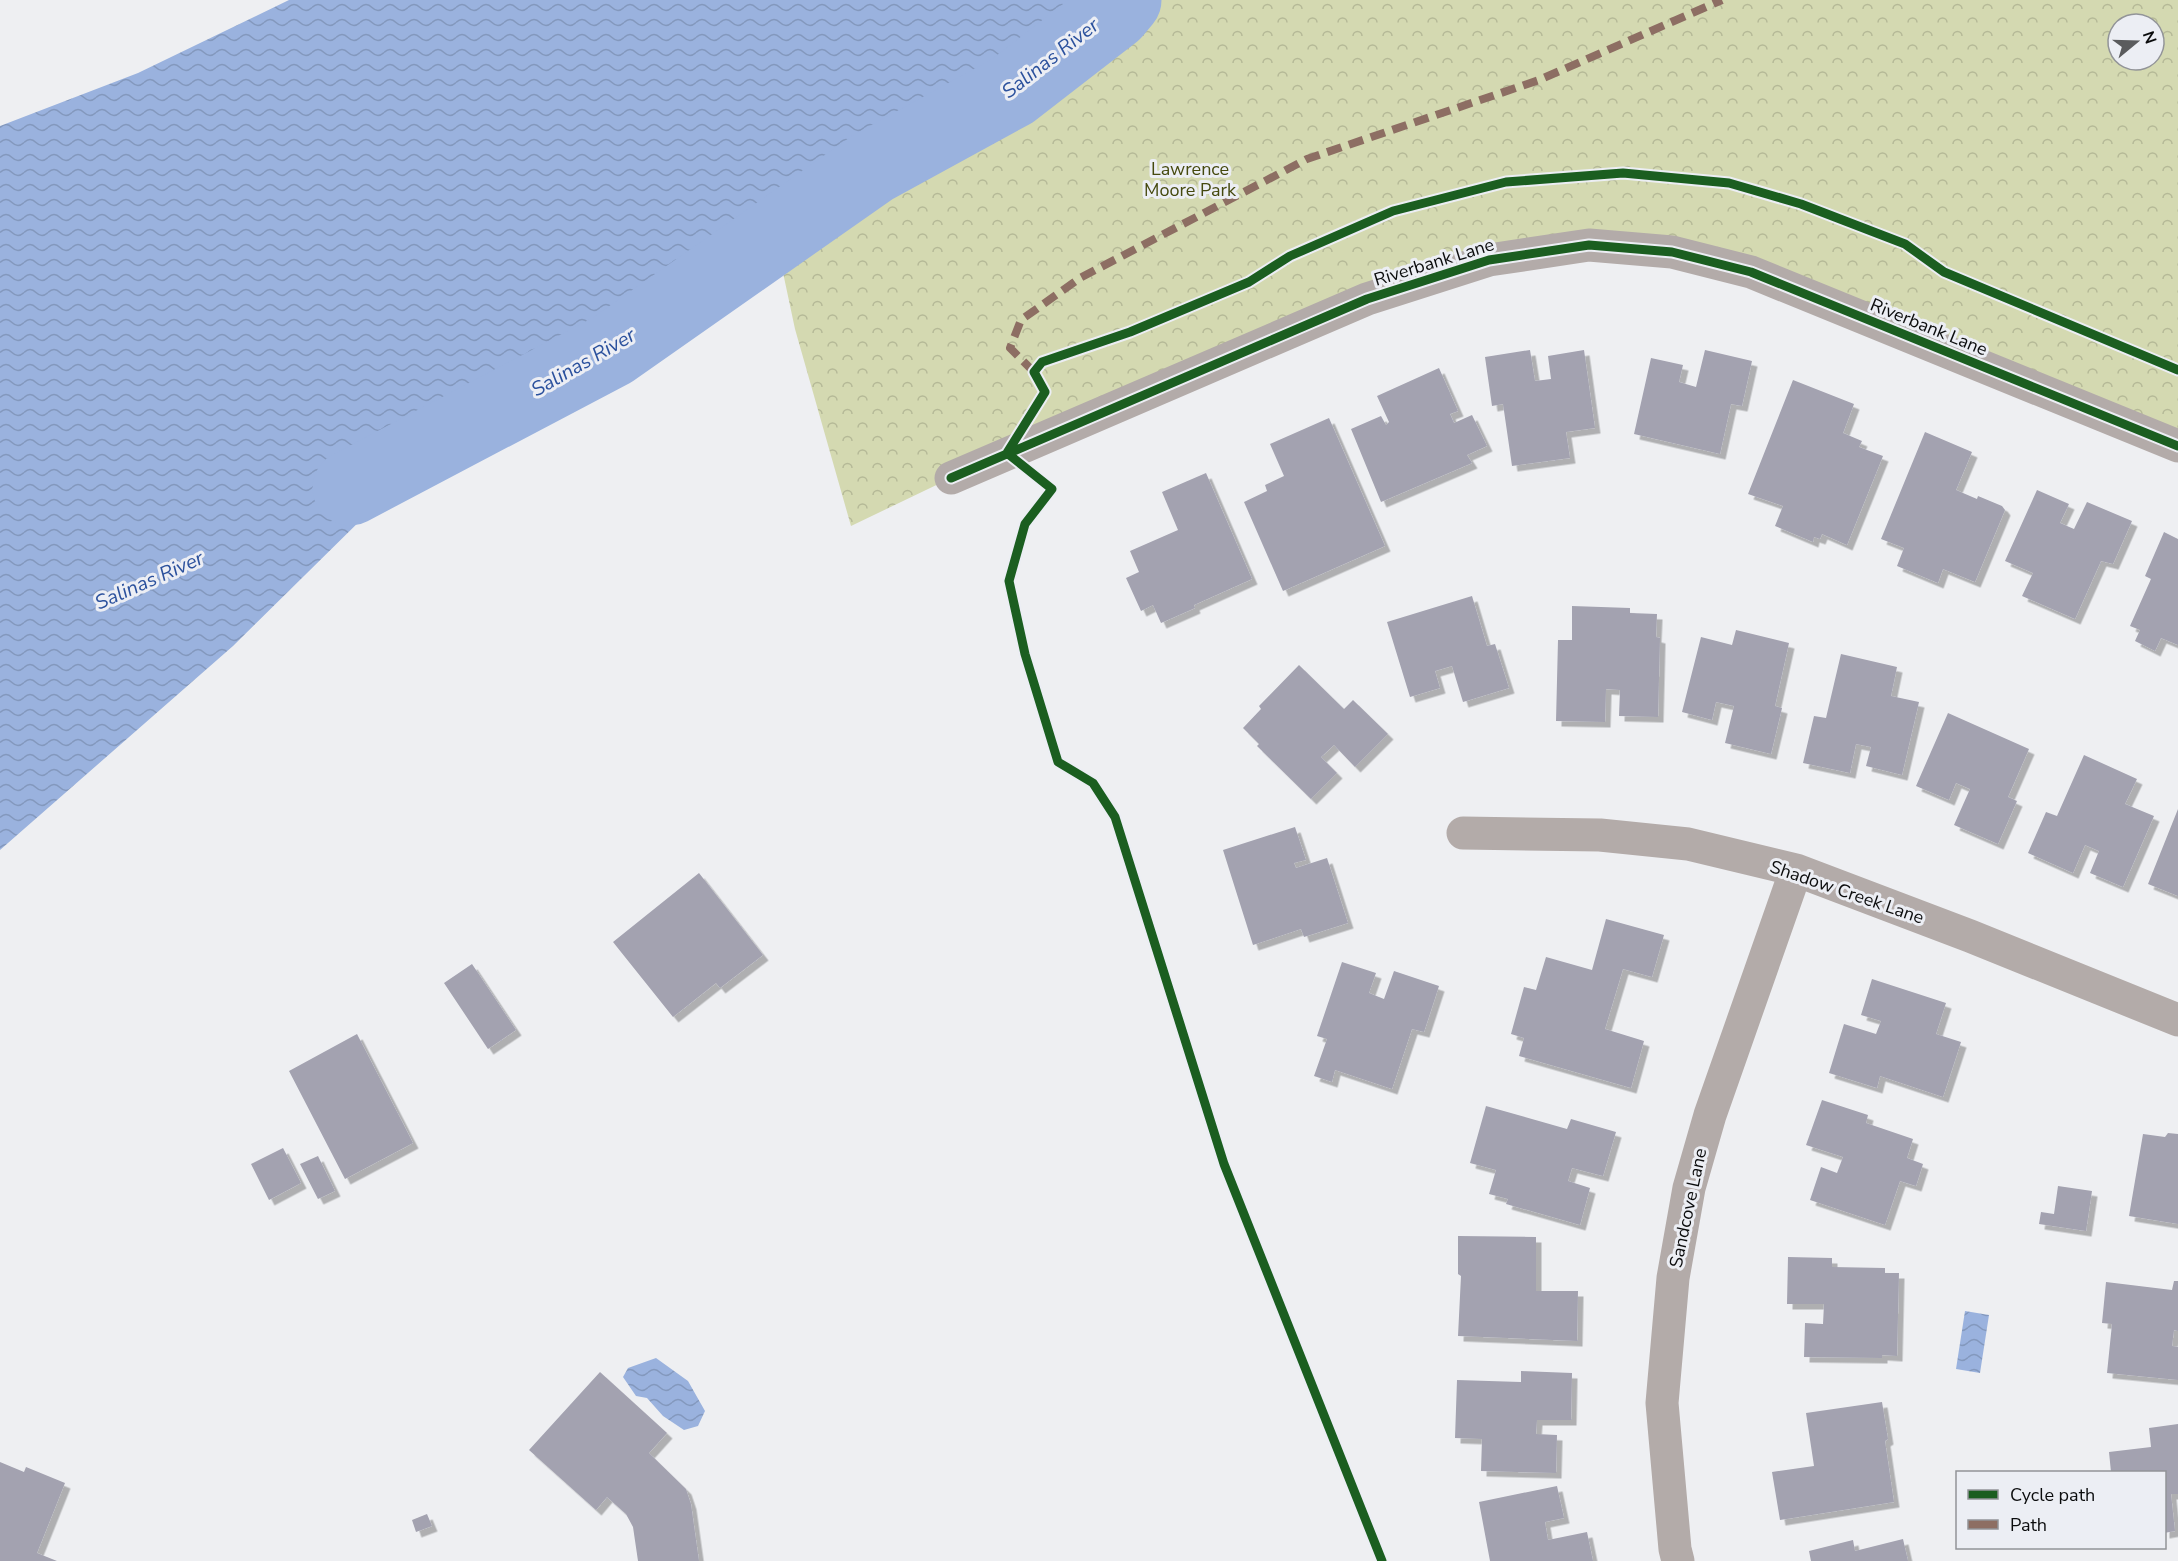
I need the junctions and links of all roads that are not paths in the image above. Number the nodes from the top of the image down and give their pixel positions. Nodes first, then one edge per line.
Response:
1 (2178, 446) edge
2 (951, 478) dead end
3 (1463, 833) dead end
4 (1796, 870) junction
5 (2178, 1020) edge
6 (1678, 1561) edge

1 - 2 street, Riverbank Lane
3 - 4 street, Shadow Creek Lane
4 - 5 street, Shadow Creek Lane
4 - 6 street, Sandcove Lane

